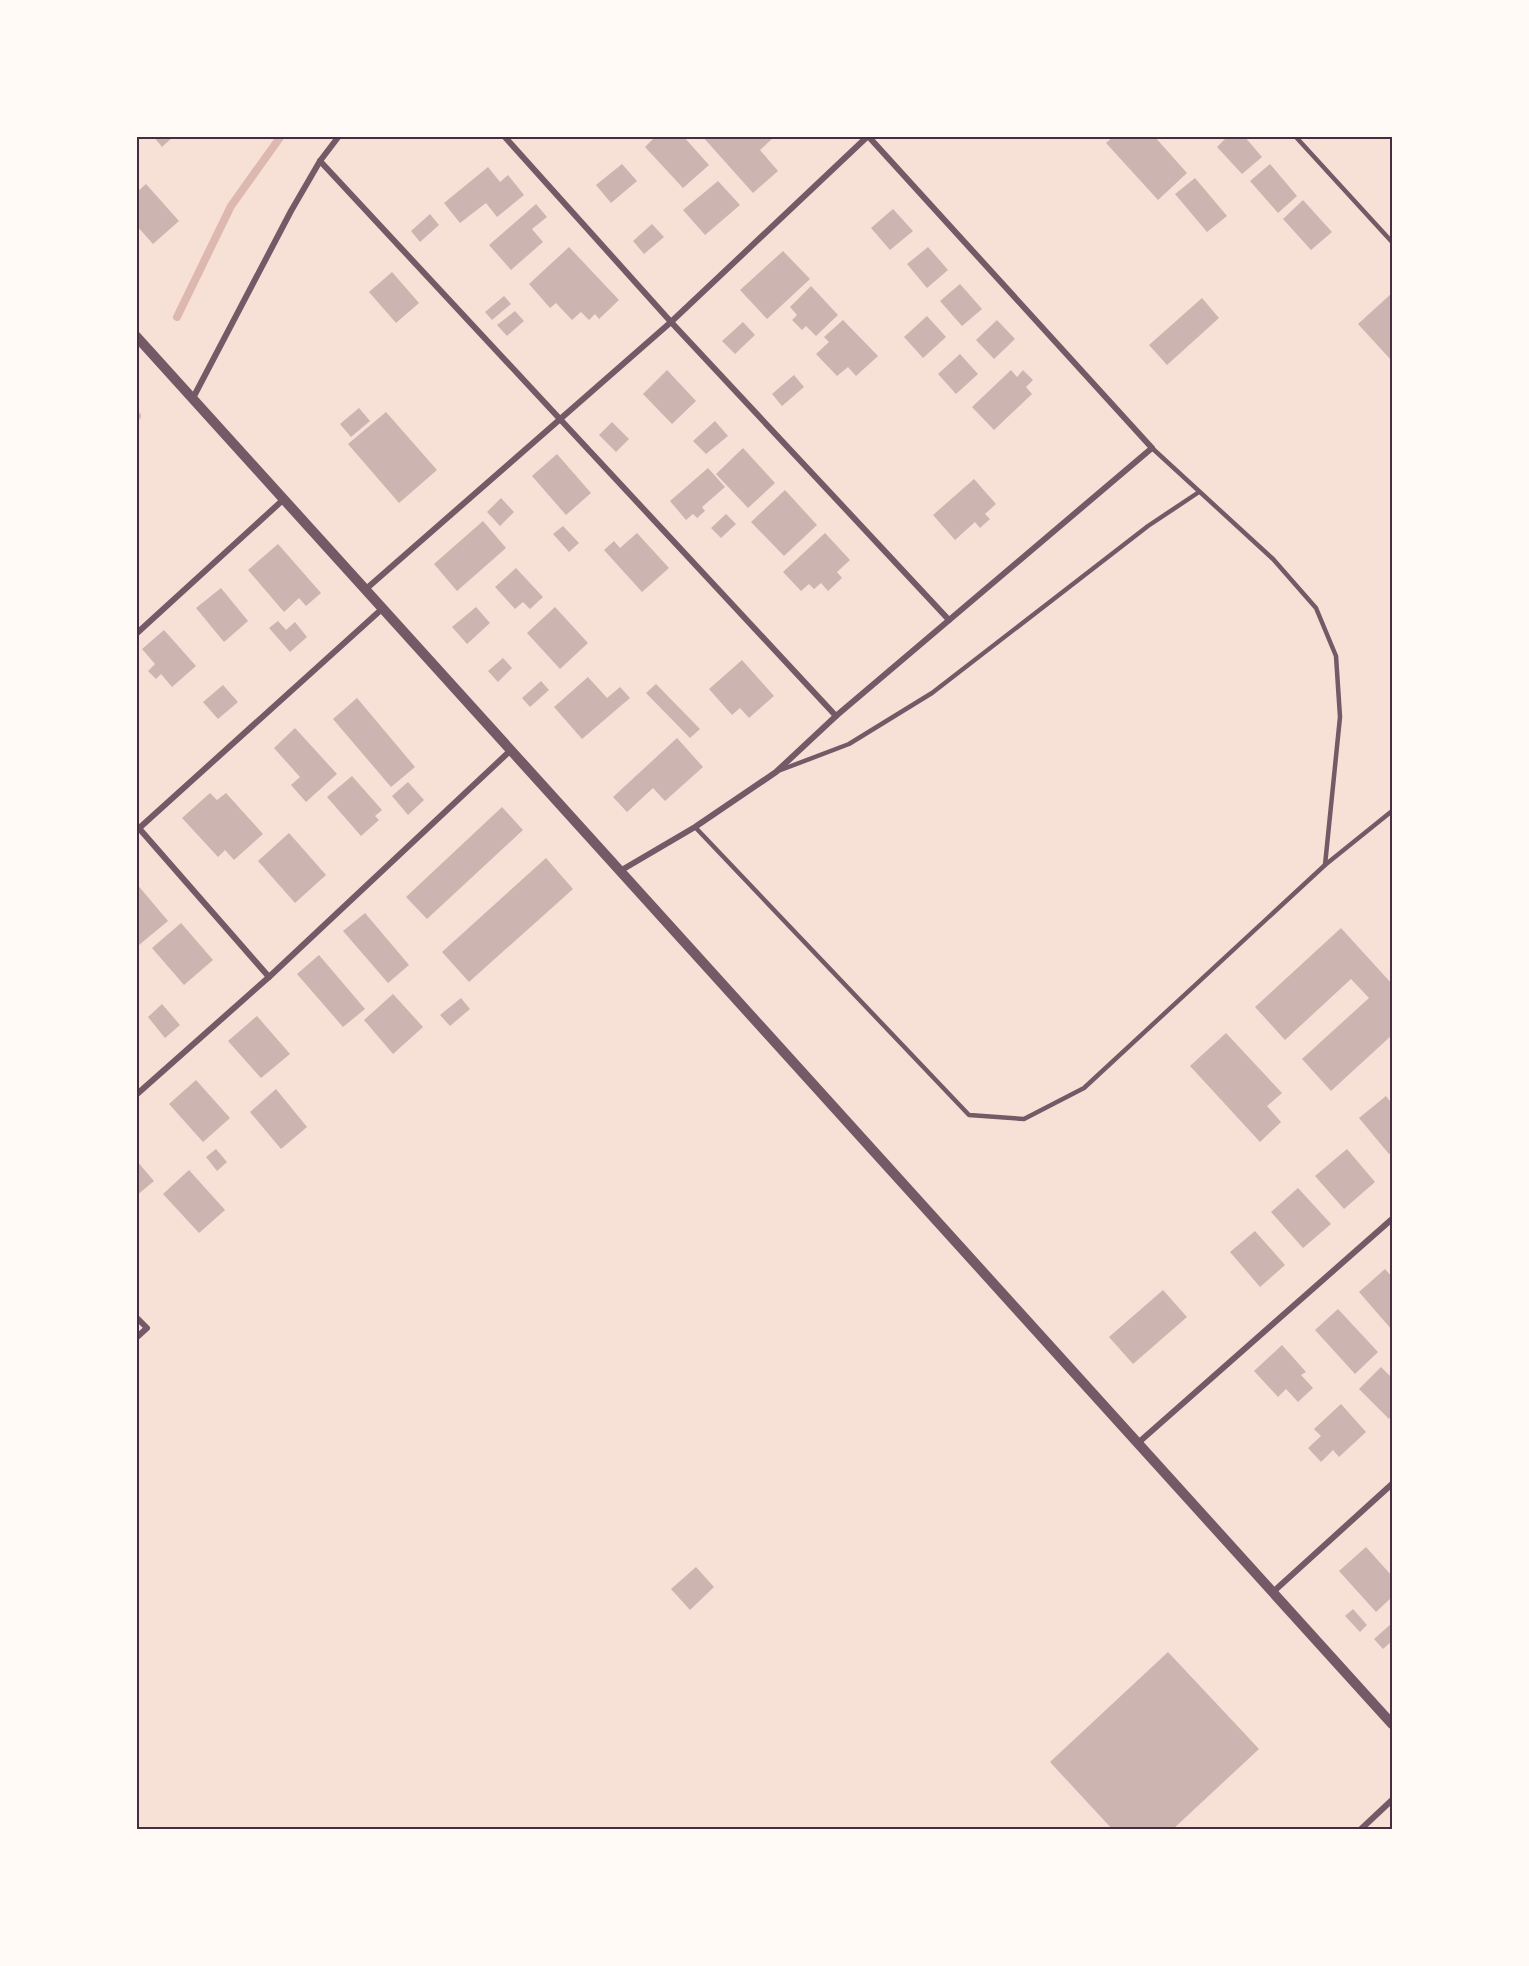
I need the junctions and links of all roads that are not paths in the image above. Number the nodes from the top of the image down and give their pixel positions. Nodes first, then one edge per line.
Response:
1 (339, 136) edge
2 (504, 136) edge
3 (868, 136) edge
4 (1295, 136) edge
5 (320, 161) junction
6 (1392, 242) edge
7 (671, 322) junction
8 (136, 336) edge
9 (193, 398) junction
10 (560, 420) junction
11 (1152, 448) junction
12 (1199, 492) junction
13 (284, 499) junction
14 (366, 589) junction
15 (382, 608) junction
16 (949, 620) junction
17 (136, 634) edge
18 (836, 716) junction
19 (511, 750) junction
20 (776, 772) junction
21 (1392, 812) edge
22 (695, 827) junction
23 (137, 828) edge
24 (1325, 865) junction
25 (620, 871) junction
26 (269, 976) junction
27 (136, 1095) edge
28 (1392, 1220) edge
29 (136, 1317) edge
30 (136, 1338) edge
31 (1138, 1443) junction
32 (1392, 1484) edge
33 (1273, 1592) junction
34 (1392, 1724) edge
35 (1392, 1800) edge
36 (1360, 1830) edge

1 - 5 street
2 - 7 street
3 - 7 street
3 - 11 street
4 - 6 lane
5 - 9 street
5 - 10 street
7 - 10 street
7 - 16 street
8 - 9 street
9 - 13 street
10 - 14 street
10 - 18 street
11 - 12 lane
11 - 16 street
12 - 20 lane
12 - 24 lane
13 - 14 street
13 - 17 street
14 - 15 street
15 - 19 street
15 - 23 street
16 - 18 street
18 - 20 street
19 - 25 street
19 - 26 street
20 - 22 street
21 - 24 lane
22 - 24 lane
22 - 25 street
23 - 26 street
25 - 31 street
26 - 27 street
28 - 31 street
29 - 30 street
31 - 33 street
32 - 33 street
33 - 34 street
35 - 36 street

